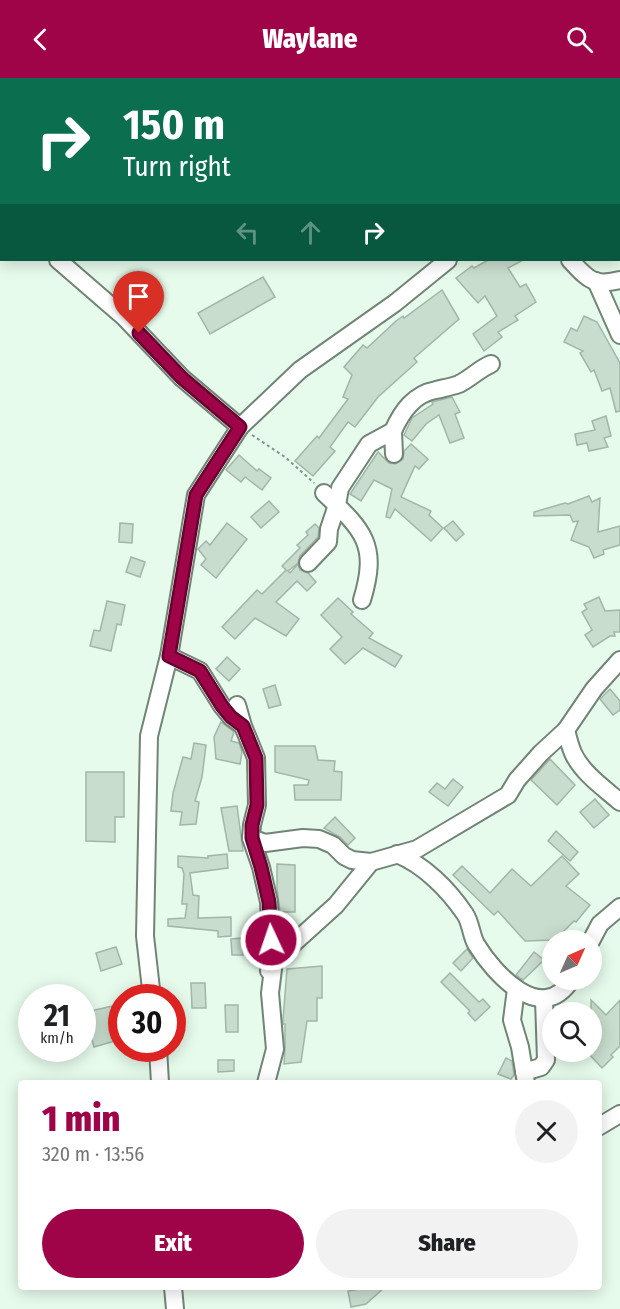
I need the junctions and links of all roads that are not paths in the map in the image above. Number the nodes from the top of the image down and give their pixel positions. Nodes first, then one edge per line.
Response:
1 (59, 261) edge
2 (447, 261) edge
3 (571, 261) edge
4 (620, 279) edge
5 (596, 281) junction
6 (620, 335) edge
7 (491, 364) dead end
8 (240, 427) junction
9 (393, 431) junction
10 (394, 454) dead end
11 (324, 493) road end
12 (337, 505) junction
13 (308, 563) dead end
14 (362, 600) dead end
15 (169, 656) junction
16 (620, 660) edge
17 (237, 705) dead end
18 (243, 726) junction
19 (566, 730) junction
20 (620, 802) edge
21 (252, 838) junction
22 (397, 854) junction
23 (371, 862) junction
24 (620, 907) edge
25 (597, 930) edge
26 (150, 984) edge
27 (516, 989) junction
28 (561, 990) edge
29 (270, 993) junction
30 (544, 999) junction
31 (159, 1062) edge
32 (525, 1077) edge
33 (160, 1080) edge
34 (268, 1080) edge
35 (620, 1114) edge
36 (602, 1125) edge
37 (173, 1290) edge
38 (175, 1309) edge

1 - 8 street
2 - 8 street
3 - 5 street
4 - 5 street
5 - 6 street
7 - 9 street
8 - 15 street
9 - 10 street
9 - 12 street
11 - 12 street
12 - 13 street
12 - 14 street
15 - 18 street
15 - 26 street
16 - 19 street
17 - 18 street
18 - 21 street
19 - 20 street
19 - 22 street
21 - 23 street
21 - 29 street
22 - 23 street
22 - 27 street
23 - 29 street
24 - 25 street
27 - 30 street
27 - 32 street
28 - 30 street
29 - 34 street
30 - 32 street
31 - 33 street
35 - 36 street
37 - 38 street

